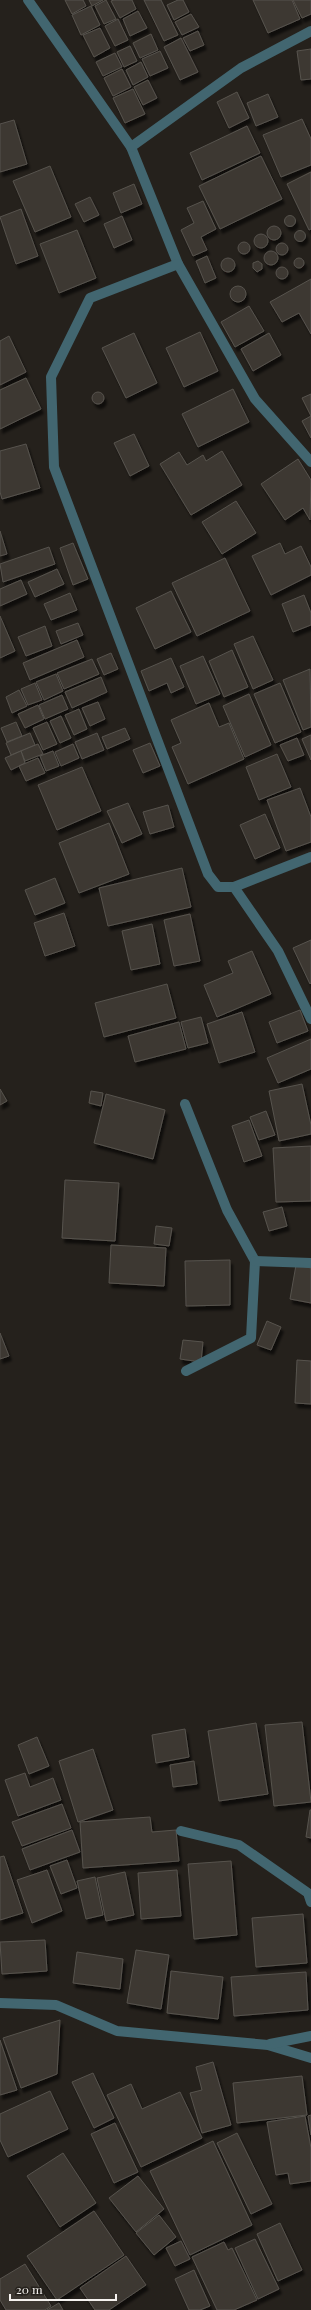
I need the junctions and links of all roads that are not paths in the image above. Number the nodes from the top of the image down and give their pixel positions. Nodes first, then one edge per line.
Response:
1 (28, 0) edge
2 (311, 31) edge
3 (131, 147) junction
4 (178, 264) junction
5 (311, 462) edge
6 (311, 857) edge
7 (234, 887) junction
8 (311, 1020) edge
9 (185, 1104) dead end
10 (255, 1261) junction
11 (311, 1263) edge
12 (186, 1371) dead end
13 (181, 1831) dead end
14 (311, 1902) edge
15 (0, 2003) edge
16 (311, 2036) edge
17 (268, 2045) junction
18 (311, 2058) edge

1 - 3 street
2 - 3 street
3 - 4 street
4 - 5 street
4 - 7 street
6 - 7 street
7 - 8 street
9 - 10 street
10 - 11 street
10 - 12 street
13 - 14 street
15 - 17 street
16 - 17 street
17 - 18 street

